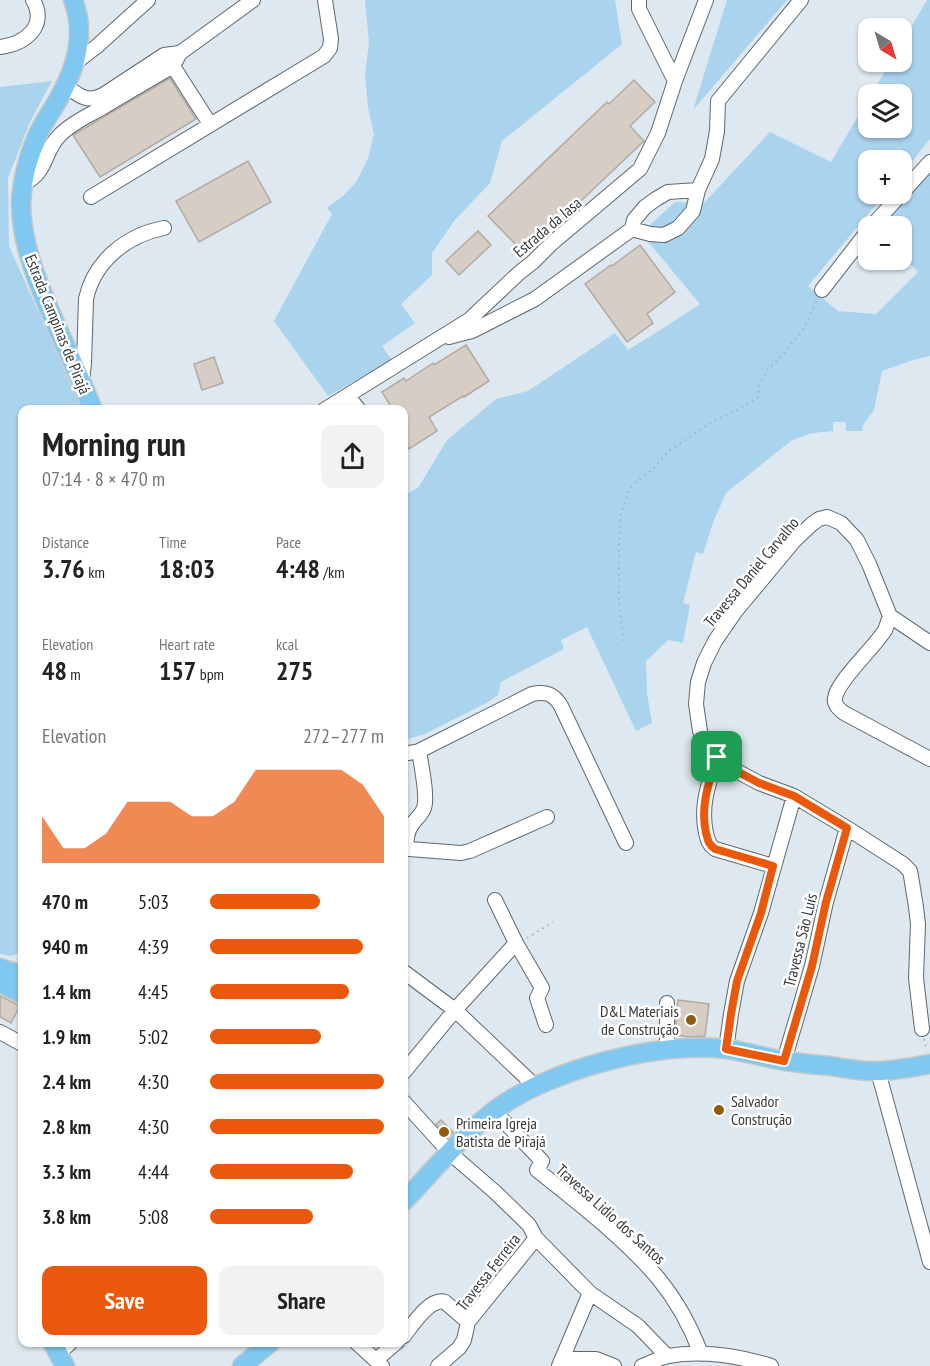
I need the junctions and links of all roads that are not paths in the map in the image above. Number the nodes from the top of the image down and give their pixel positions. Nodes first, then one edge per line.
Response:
1 (33, 0) edge
2 (73, 0) edge
3 (148, 0) edge
4 (253, 0) edge
5 (325, 0) edge
6 (639, 0) edge
7 (706, 0) edge
8 (801, 0) edge
9 (0, 47) edge
10 (169, 61) junction
11 (75, 63) junction
12 (675, 81) junction
13 (66, 86) junction
14 (210, 124) junction
15 (930, 162) edge
16 (23, 184) junction
17 (698, 190) junction
18 (91, 197) dead end
19 (881, 216) edge
20 (164, 228) dead end
21 (632, 230) junction
22 (858, 244) edge
23 (822, 290) road end
24 (437, 340) junction
25 (82, 382) junction
26 (348, 396) junction
27 (91, 405) edge
28 (333, 405) edge
29 (355, 405) edge
30 (890, 616) junction
31 (930, 643) edge
32 (419, 751) junction
33 (408, 753) edge
34 (717, 757) junction
35 (930, 759) edge
36 (794, 796) junction
37 (547, 816) dead end
38 (847, 828) junction
39 (408, 836) edge
40 (626, 843) dead end
41 (408, 848) edge
42 (773, 866) junction
43 (495, 900) dead end
44 (516, 943) junction
45 (18, 966) edge
46 (0, 967) edge
47 (408, 975) edge
48 (16, 989) edge
49 (667, 1003) dead end
50 (455, 1010) junction
51 (546, 1025) dead end
52 (922, 1029) road end
53 (0, 1032) edge
54 (18, 1042) edge
55 (726, 1049) junction
56 (667, 1050) junction
57 (929, 1058) edge
58 (784, 1061) junction
59 (408, 1067) edge
60 (878, 1071) junction
61 (535, 1086) junction
62 (408, 1106) edge
63 (494, 1110) junction
64 (450, 1153) junction
65 (408, 1193) edge
66 (536, 1238) junction
67 (930, 1262) edge
68 (590, 1293) junction
69 (468, 1322) junction
70 (408, 1331) edge
71 (265, 1347) edge
72 (361, 1347) edge
73 (393, 1347) edge
74 (700, 1354) junction
75 (667, 1356) junction
76 (561, 1362) edge
77 (379, 1363) edge
78 (242, 1366) edge
79 (438, 1366) edge
80 (614, 1366) edge
81 (642, 1366) edge
82 (771, 1366) edge

1 - 9 street
2 - 11 main road, Estrada Campinas de Pirajá
3 - 11 street
4 - 10 street
5 - 14 street
6 - 12 street
7 - 12 street, Estrada da Iasa
8 - 17 street
10 - 13 street
10 - 14 street
10 - 16 street
11 - 13 main road, Estrada Campinas de Pirajá
12 - 24 street, Estrada da Iasa
13 - 16 main road, Estrada Campinas de Pirajá
14 - 18 street
15 - 19 street
16 - 25 main road, Estrada Campinas de Pirajá
17 - 21 street
17 - 21 street
20 - 25 street
21 - 24 street
22 - 23 street
24 - 26 street, Estrada da Iasa
25 - 27 main road, Estrada Campinas de Pirajá
26 - 28 street, Estrada da Iasa
26 - 29 street
30 - 31 street
30 - 34 street, Travessa Daniel Carvalho
30 - 35 street
32 - 33 street
32 - 39 street
32 - 40 street
34 - 36 street, Travessa Daniel Carvalho
34 - 42 street
36 - 38 street, Travessa Daniel Carvalho
36 - 42 street
37 - 41 street
38 - 52 street, Travessa Daniel Carvalho
38 - 58 street, Travessa São Luís
42 - 55 street
43 - 44 street
44 - 50 street
44 - 51 street
45 - 46 main road
46 - 48 main road
47 - 50 street
49 - 56 street
50 - 59 street
50 - 61 street
53 - 54 street
55 - 56 main road
55 - 58 main road
56 - 61 main road
57 - 60 main road
58 - 60 main road
60 - 67 street
61 - 63 main road
62 - 64 street, Travessa Ferreira
63 - 64 main road
63 - 74 street, Travessa Lidio dos Santos
64 - 65 main road
64 - 66 street, Travessa Ferreira
66 - 68 street
66 - 69 street, Travessa Ferreira
68 - 75 street
68 - 76 street
69 - 70 street
69 - 79 street, Travessa Ferreira
71 - 78 main road
72 - 77 street
73 - 77 street
74 - 75 street
74 - 82 street
75 - 81 street
76 - 80 street

